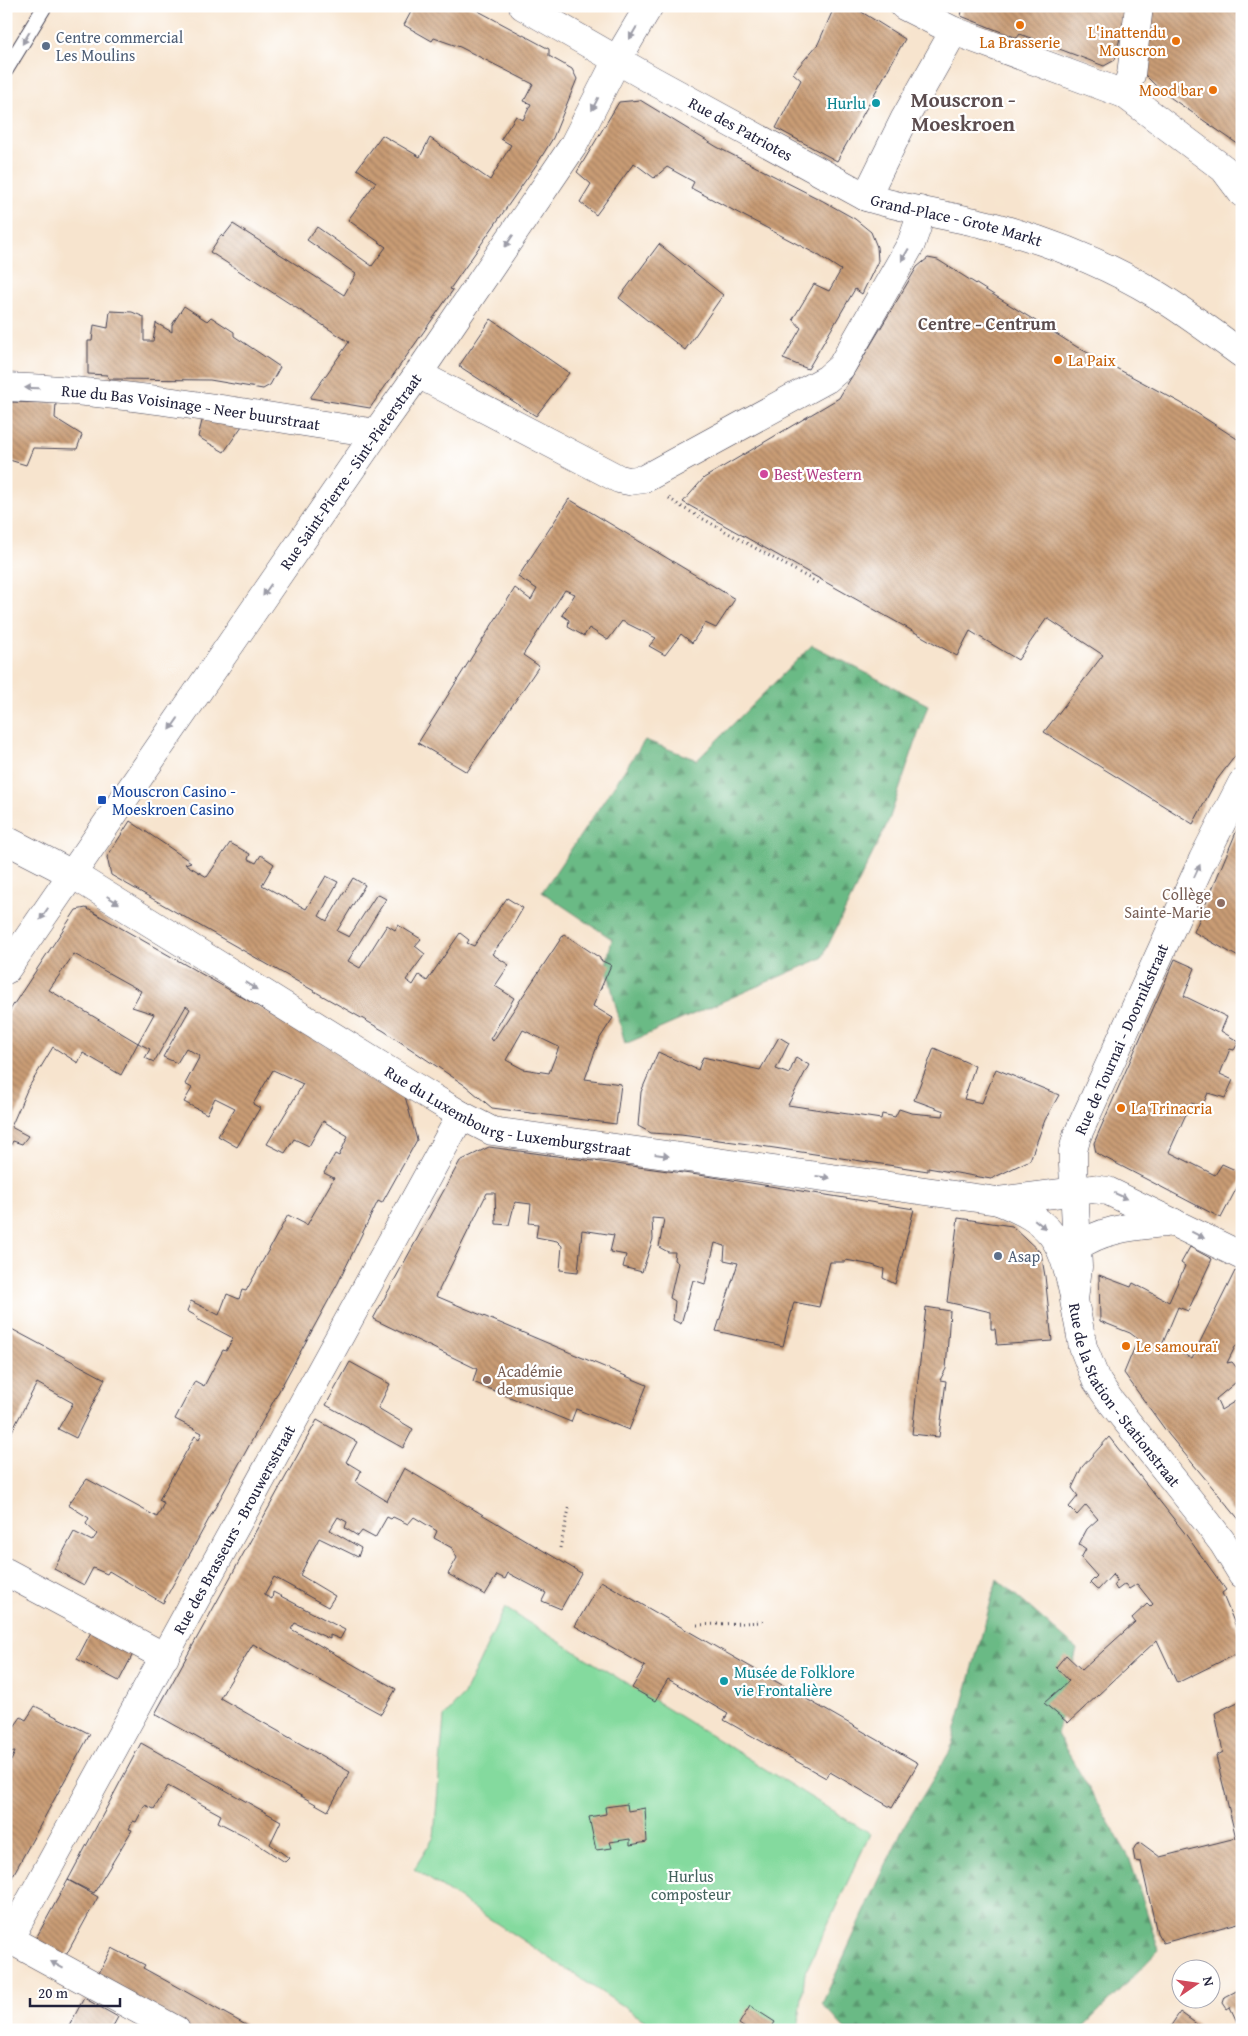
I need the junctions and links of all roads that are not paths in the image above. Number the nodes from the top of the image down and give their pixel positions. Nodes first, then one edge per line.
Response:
1 (45, 6) edge
2 (523, 6) edge
3 (648, 6) edge
4 (904, 6) edge
5 (1139, 6) edge
6 (954, 31) junction
7 (617, 60) junction
8 (6, 70) edge
9 (1124, 94) junction
10 (1242, 193) edge
11 (866, 197) junction
12 (920, 210) junction
13 (1242, 354) edge
14 (418, 374) junction
15 (6, 387) edge
16 (376, 433) junction
17 (1242, 783) edge
18 (6, 840) edge
19 (72, 874) junction
20 (6, 970) edge
21 (461, 1115) junction
22 (1073, 1191) junction
23 (998, 1202) junction
24 (1172, 1222) junction
25 (1077, 1247) junction
26 (1242, 1256) edge
27 (1074, 1300) junction
28 (6, 1572) edge
29 (1242, 1574) edge
30 (165, 1657) junction
31 (8, 1942) edge
32 (176, 2030) edge

1 -> 8 lane
2 - 7 street, Rue des Patriotes
3 -> 7 street, Rue Saint-Pierre - Sint-Pieterstraat
4 - 6 street
5 - 9 street
6 - 9 street
6 - 11 street, Grand-Place - Grote Markt
7 - 11 street, Rue des Patriotes
7 -> 14 street, Rue Saint-Pierre - Sint-Pieterstraat
9 - 10 street
11 - 12 street, Grand-Place - Grote Markt
12 - 13 street, Grand-Place - Grote Markt
12 -> 14 street
14 - 16 street, Rue Saint-Pierre - Sint-Pieterstraat
16 -> 15 street, Rue du Bas Voisinage - Neer buurstraat
16 -> 19 street, Rue Saint-Pierre - Sint-Pieterstraat
22 -> 17 street, Rue de Tournai - Doornikstraat
18 - 19 street, Rue du Luxembourg - Luxemburgstraat
19 -> 20 street, Rue Saint-Pierre - Sint-Pieterstraat
19 -> 21 street, Rue du Luxembourg - Luxemburgstraat
21 -> 23 street, Rue du Luxembourg - Luxemburgstraat
21 - 30 street, Rue des Brasseurs - Brouwersstraat
22 - 23 street, Rue du Luxembourg - Luxemburgstraat
22 -> 24 street, Rue du Luxembourg - Luxemburgstraat
22 - 25 street, Rue de la Station - Stationstraat
23 -> 27 street, Rue du Luxembourg - Luxemburgstraat
24 - 25 street
24 -> 26 street, Rue du Luxembourg - Luxemburgstraat
25 - 27 street, Rue de la Station - Stationstraat
27 - 29 street, Rue de la Station - Stationstraat
28 - 30 street
30 - 31 street, Rue des Brasseurs - Brouwersstraat
32 -> 31 street

